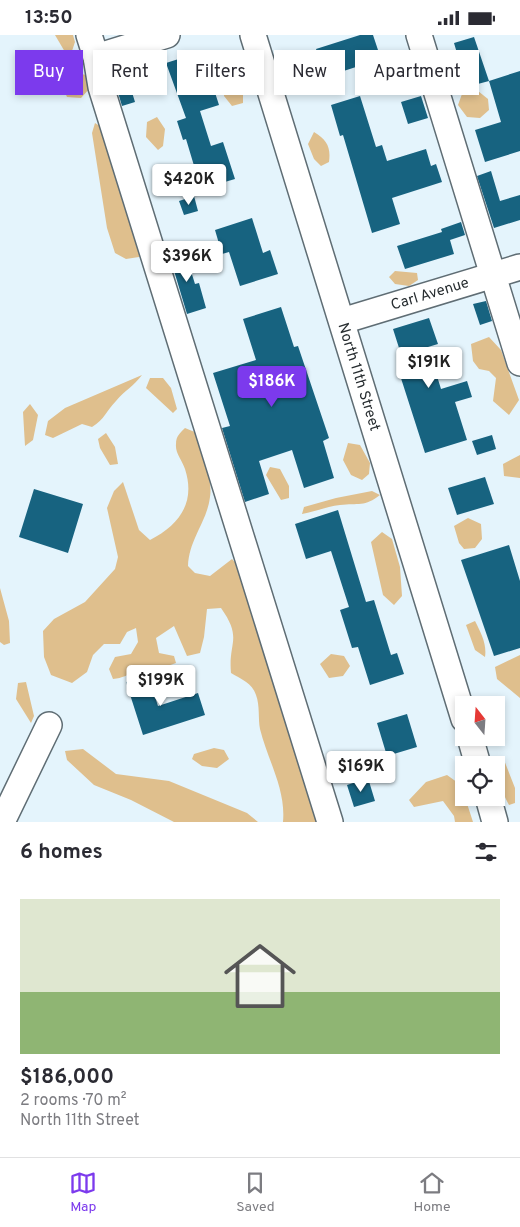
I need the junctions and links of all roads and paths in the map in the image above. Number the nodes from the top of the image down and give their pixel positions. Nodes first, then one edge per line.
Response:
1 (167, 35) edge
2 (253, 35) edge
3 (419, 35) edge
4 (92, 46) edge
5 (520, 267) edge
6 (493, 275) junction
7 (342, 321) junction
8 (520, 363) edge
9 (457, 696) edge
10 (49, 725) dead end
11 (491, 806) edge
12 (2, 822) edge
13 (330, 822) edge
14 (496, 822) edge

1 - 4 street
2 - 7 street, North 11th Street
3 - 6 street
4 - 13 street
5 - 6 street, Carl Avenue
6 - 7 street, Carl Avenue
6 - 8 street
7 - 9 street, North 11th Street
10 - 12 street
11 - 14 street

